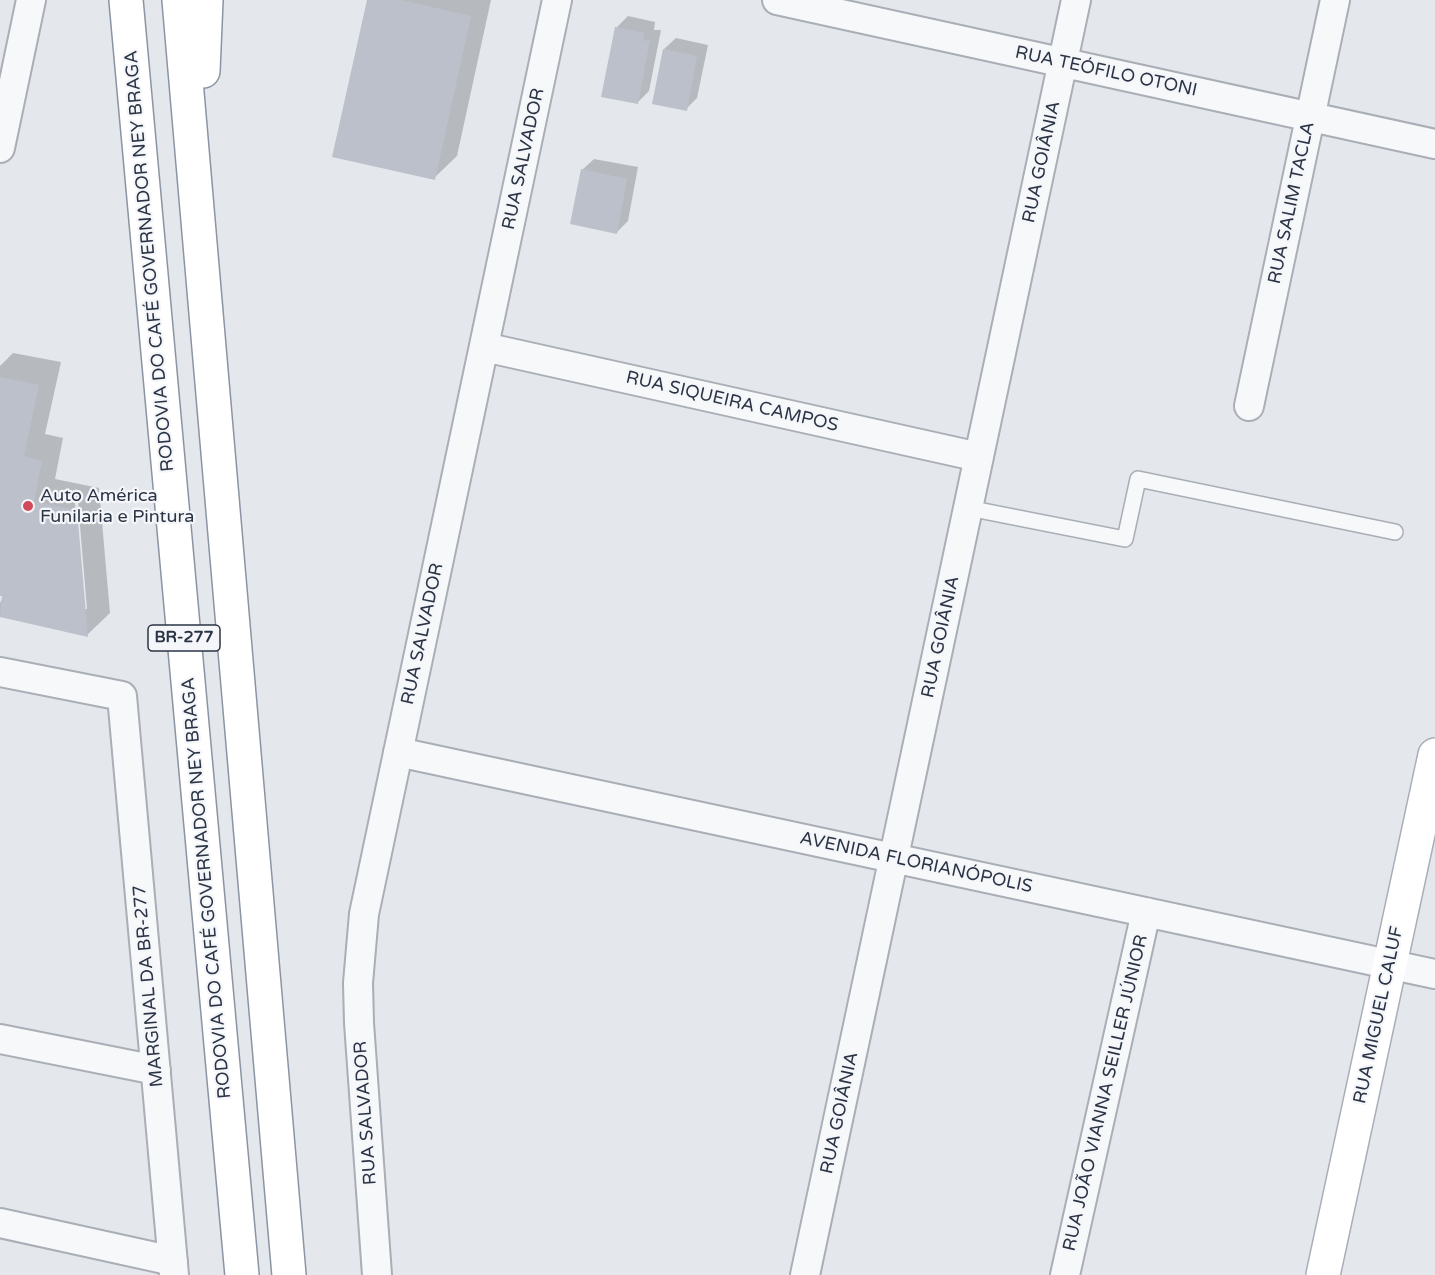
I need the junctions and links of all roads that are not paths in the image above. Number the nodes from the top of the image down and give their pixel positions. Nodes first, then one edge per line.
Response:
1 (31, 0) edge
2 (126, 0) edge
3 (179, 0) edge
4 (206, 0) edge
5 (557, 0) edge
6 (777, 0) edge
7 (1077, 0) edge
8 (1335, 0) edge
9 (1063, 63) junction
10 (1310, 117) junction
11 (1435, 144) edge
12 (0, 148) edge
13 (197, 195) junction
14 (484, 347) junction
15 (1249, 406) dead end
16 (979, 457) junction
17 (968, 508) junction
18 (1395, 532) dead end
19 (0, 672) edge
20 (398, 752) junction
21 (1435, 755) edge
22 (894, 858) junction
23 (1146, 912) junction
24 (1390, 964) junction
25 (1435, 974) edge
26 (0, 1039) edge
27 (156, 1070) junction
28 (0, 1223) edge
29 (174, 1268) edge
30 (242, 1275) edge
31 (289, 1275) edge
32 (377, 1275) edge
33 (805, 1275) edge
34 (1065, 1275) edge
35 (1323, 1275) edge

1 - 12 street
2 - 30 main road, RODOVIA DO CAFÉ GOVERNADOR NEY BRAGA / BR-277
3 - 13 main road, BR-277
4 - 13 main road
5 - 14 street, RUA SALVADOR
6 - 9 street, RUA TEÓFILO OTONI
7 - 9 street, RUA GOIÂNIA
8 - 10 street, RUA SALIM TACLA
9 - 10 street, RUA TEÓFILO OTONI
9 - 16 street, RUA GOIÂNIA
10 - 11 street, RUA TEÓFILO OTONI
10 - 15 street, RUA SALIM TACLA
13 - 31 main road, BR-277
14 - 16 street, RUA SIQUEIRA CAMPOS
14 - 20 street, RUA SALVADOR
16 - 17 street, RUA GOIÂNIA
17 - 18 lane
17 - 22 street, RUA GOIÂNIA
19 - 27 street, MARGINAL DA BR-277
20 - 22 street, AVENIDA FLORIANÓPOLIS
20 - 32 street, RUA SALVADOR
21 - 24 main road, RUA MIGUEL CALUF
22 - 23 street, AVENIDA FLORIANÓPOLIS
22 - 33 street, RUA GOIÂNIA
23 - 24 street, AVENIDA FLORIANÓPOLIS
23 - 34 street, RUA JOÃO VIANNA SEILLER JÚNIOR
24 - 25 street, AVENIDA FLORIANÓPOLIS
24 - 35 main road, RUA MIGUEL CALUF
26 - 27 street
27 - 29 street, MARGINAL DA BR-277
28 - 29 street

